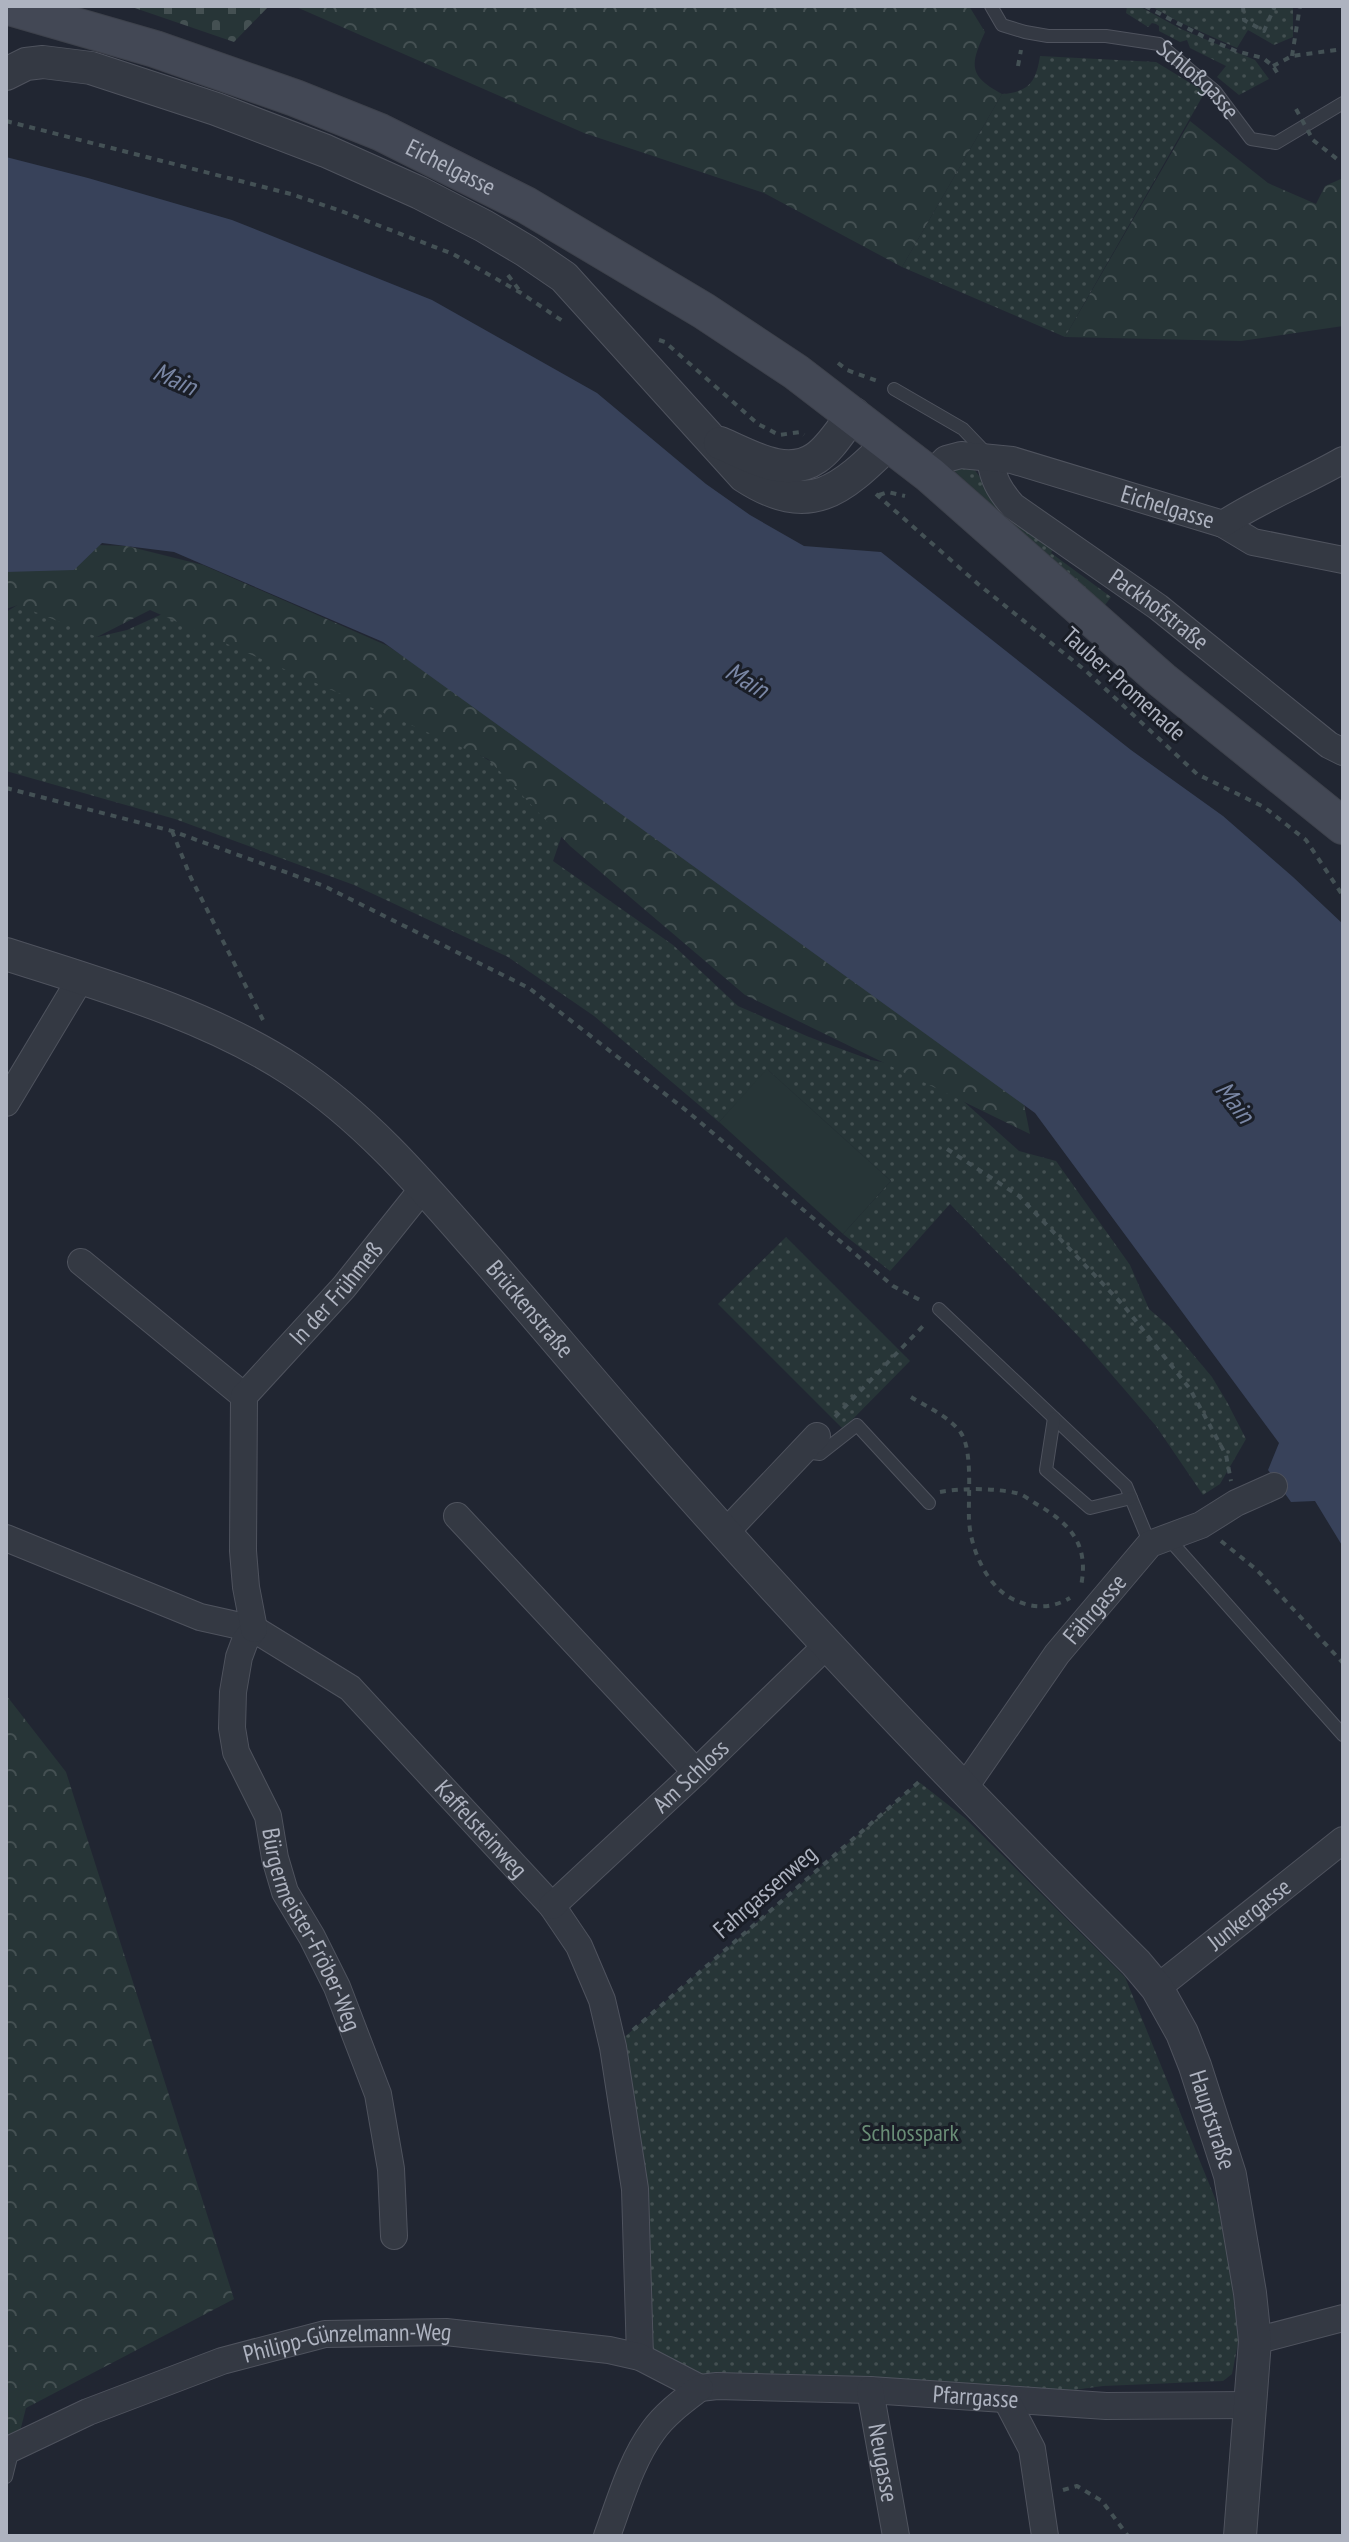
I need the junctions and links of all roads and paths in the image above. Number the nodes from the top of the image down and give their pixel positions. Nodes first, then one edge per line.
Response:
1 (6, 6) edge
2 (991, 6) edge
3 (1145, 6) edge
4 (1243, 6) edge
5 (1275, 6) edge
6 (1300, 6) edge
7 (1343, 49) edge
8 (1292, 56) junction
9 (1273, 66) junction
10 (6, 74) edge
11 (1278, 74) dead end
12 (1343, 103) edge
13 (1296, 109) dead end
14 (6, 121) edge
15 (1343, 159) edge
16 (570, 326) dead end
17 (625, 345) junction
18 (847, 370) dead end
19 (894, 389) joint
20 (854, 414) junction
21 (800, 432) dead end
22 (713, 440) junction
23 (889, 443) junction
24 (990, 459) junction
25 (1343, 460) edge
26 (930, 475) junction
27 (878, 496) dead end
28 (1223, 524) junction
29 (1343, 560) edge
30 (1343, 752) edge
31 (6, 788) edge
32 (1343, 826) edge
33 (172, 831) junction
34 (1343, 896) edge
35 (6, 954) edge
36 (81, 978) junction
37 (261, 1016) dead end
38 (6, 1103) edge
39 (947, 1149) dead end
40 (424, 1187) junction
41 (81, 1262) dead end
42 (939, 1309) junction
43 (244, 1396) junction
44 (911, 1397) dead end
45 (1054, 1418) junction
46 (809, 1444) junction
47 (1274, 1486) dead end
48 (971, 1490) junction
49 (1131, 1498) junction
50 (925, 1499) joint
51 (1236, 1503) junction
52 (457, 1516) dead end
53 (1201, 1525) junction
54 (725, 1533) junction
55 (6, 1538) edge
56 (1158, 1540) junction
57 (254, 1629) junction
58 (827, 1645) junction
59 (1343, 1663) edge
60 (1343, 1735) edge
61 (940, 1764) junction
62 (696, 1772) junction
63 (963, 1790) junction
64 (1343, 1840) edge
65 (552, 1906) junction
66 (1157, 1988) junction
67 (613, 2047) junction
68 (394, 2236) dead end
69 (1343, 2318) edge
70 (1255, 2341) junction
71 (640, 2357) junction
72 (700, 2388) junction
73 (870, 2390) junction
74 (1006, 2399) junction
75 (1250, 2405) junction
76 (9, 2450) edge
77 (6, 2477) edge
78 (1041, 2497) junction
79 (607, 2536) edge
80 (896, 2536) edge
81 (1045, 2536) edge
82 (1128, 2536) edge
83 (1240, 2536) edge

1 - 20 main road, Eichelgasse
2 - 12 lane, Schloßgasse
3 - 9 path
4 - 5 path
6 - 8 path
7 - 8 path
8 - 9 path
9 - 11 path
10 - 17 street
13 - 15 path, bridge
14 - 16 path
17 - 21 path
17 - 22 street
18 - 19 path
19 - 24 lane
20 - 22 street
20 - 23 main road, Eichelgasse
22 - 23 street
23 - 26 main road, Eichelgasse
24 - 26 street, Eichelgasse
24 - 28 street, Eichelgasse
24 - 30 street, Packhofstraße
25 - 28 street
26 - 32 main road, Eichelgasse
27 - 34 path, Tauber-Promenade
28 - 29 street, Eichelgasse
31 - 33 path
33 - 37 path
33 - 42 path
35 - 36 street, Brückenstraße
36 - 38 street
36 - 40 street, Brückenstraße
39 - 51 path
40 - 43 street, In der Frühmeß
40 - 54 street, Brückenstraße
41 - 43 street
42 - 45 lane
42 - 46 path
43 - 57 street
44 - 48 path
45 - 49 lane
45 - 49 lane
46 - 50 lane
46 - 54 street
47 - 51 street
48 - 48 path
48 - 50 path
49 - 56 lane
51 - 53 street
52 - 62 street
53 - 56 street
53 - 59 path
54 - 58 street, Brückenstraße
55 - 57 street, Kaffelsteinweg
56 - 60 lane
56 - 63 street, Fährgasse
57 - 65 street, Kaffelsteinweg
57 - 68 street, Bürgermeister-Fröber-Weg
58 - 61 street, Brückenstraße
58 - 62 street, Am Schloss
61 - 63 street, Brückenstraße
61 - 67 path, Fahrgassenweg
62 - 65 street, Am Schloss
63 - 66 street, Hauptstraße
64 - 66 street, Junkergasse
65 - 67 street, Kaffelsteinweg
66 - 70 street, Hauptstraße
67 - 71 street, Kaffelsteinweg
69 - 70 street
70 - 75 street, Hauptstraße
71 - 72 street, Philipp-Günzelmann-Weg
71 - 76 street, Philipp-Günzelmann-Weg
72 - 73 street, Pfarrgasse
72 - 79 street
73 - 74 street, Pfarrgasse
73 - 80 street, Neugasse
74 - 75 street, Pfarrgasse
74 - 78 street
75 - 83 street, Hauptstraße
76 - 77 lane
78 - 81 street
78 - 82 path

